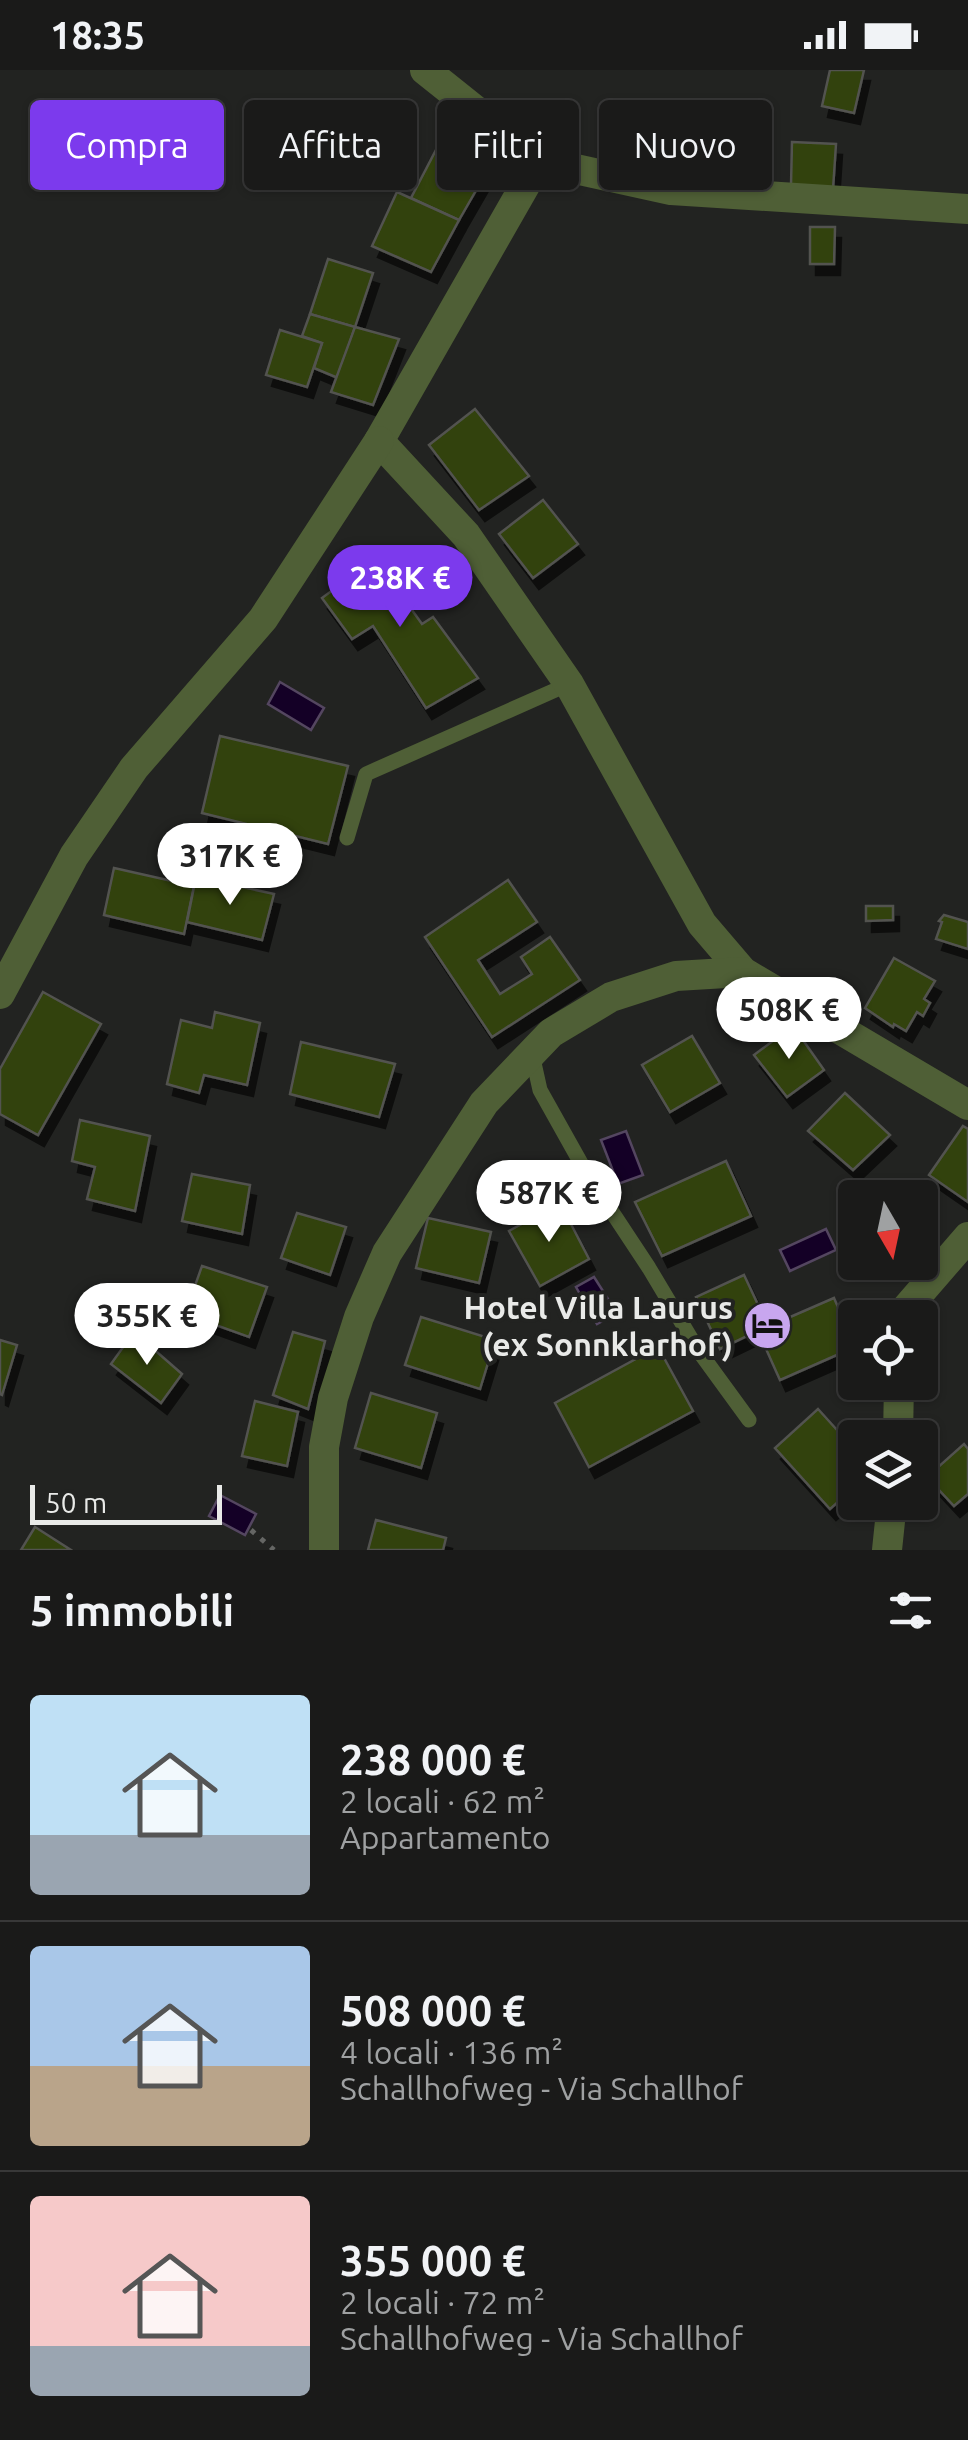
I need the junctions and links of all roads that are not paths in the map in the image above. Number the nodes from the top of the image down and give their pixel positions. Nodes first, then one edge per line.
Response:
1 (425, 70) edge
2 (463, 100) edge
3 (579, 170) edge
4 (522, 190) edge
5 (968, 209) edge
6 (379, 441) junction
7 (569, 684) junction
8 (346, 838) dead end
9 (743, 972) junction
10 (0, 994) edge
11 (551, 1032) junction
12 (968, 1106) edge
13 (968, 1237) edge
14 (914, 1300) edge
15 (748, 1420) dead end
16 (890, 1520) edge
17 (324, 1550) edge
18 (886, 1550) edge

1 - 2 street
3 - 5 street
4 - 6 street
6 - 7 street
6 - 10 street
7 - 8 lane
7 - 9 street
9 - 11 street
9 - 12 street
11 - 15 lane
11 - 17 street
13 - 14 street
16 - 18 street

